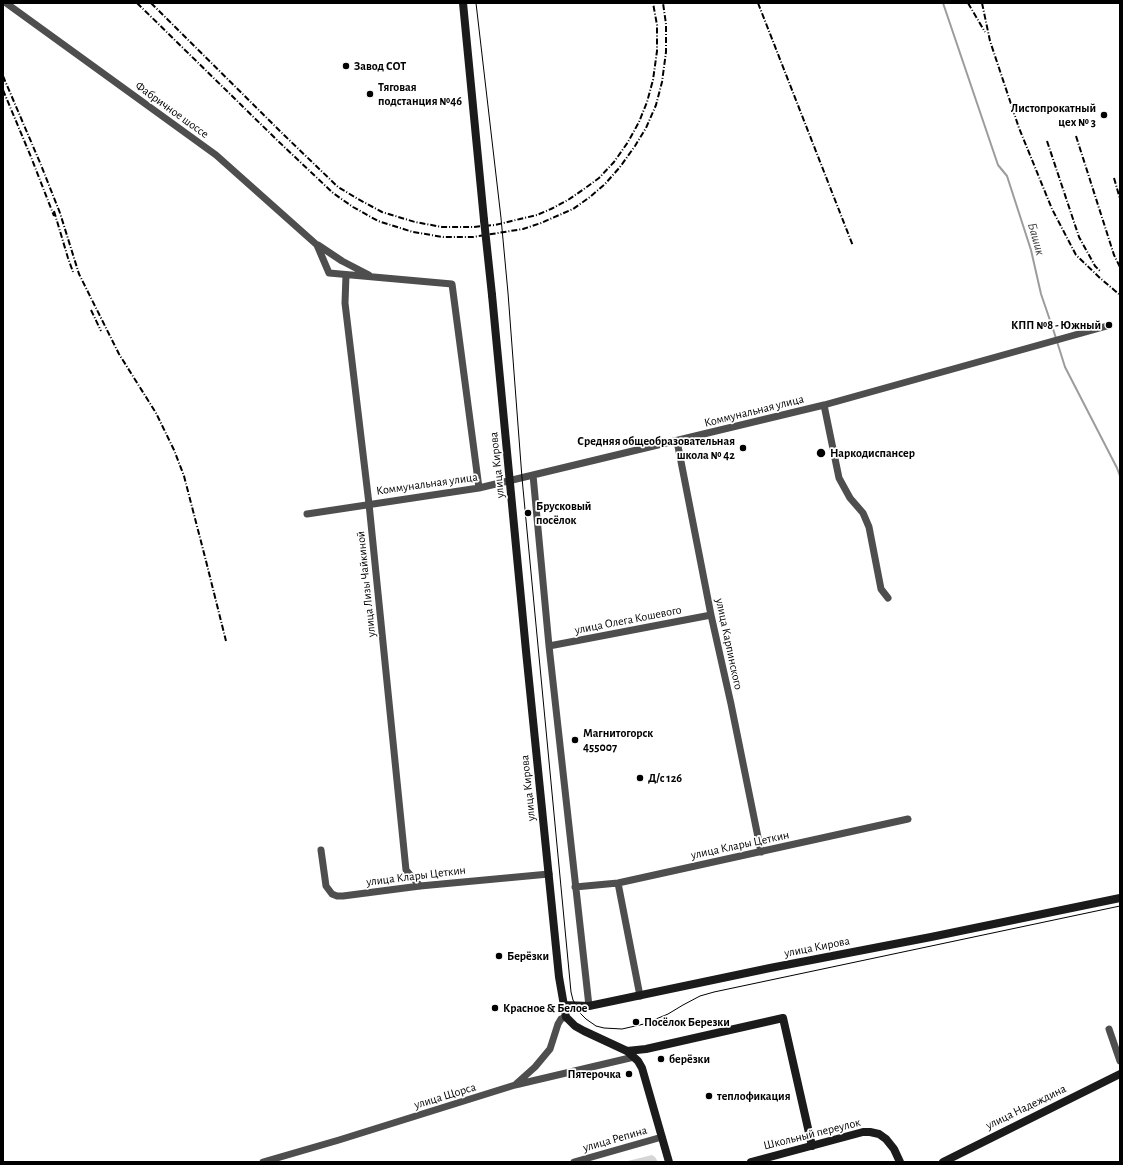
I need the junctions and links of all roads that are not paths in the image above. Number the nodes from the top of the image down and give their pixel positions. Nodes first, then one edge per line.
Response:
1 (6, 3) edge
2 (463, 3) edge
3 (317, 244) junction
4 (346, 275) junction
5 (370, 276) junction
6 (1107, 326) dead end
7 (824, 405) junction
8 (677, 441) junction
9 (533, 475) junction
10 (510, 480) junction
11 (479, 488) junction
12 (369, 504) junction
13 (307, 514) dead end
14 (888, 598) dead end
15 (712, 615) junction
16 (549, 646) junction
17 (908, 819) dead end
18 (321, 850) dead end
19 (761, 852) junction
20 (549, 874) junction
21 (618, 883) junction
22 (420, 886) junction
23 (575, 887) junction
24 (1120, 898) edge
25 (640, 996) junction
26 (564, 1005) junction
27 (589, 1006) junction
28 (566, 1017) junction
29 (1108, 1029) dead end
30 (627, 1050) junction
31 (634, 1057) junction
32 (1120, 1061) edge
33 (1120, 1074) edge
34 (515, 1085) junction
35 (662, 1137) junction
36 (812, 1146) junction
37 (263, 1162) edge
38 (574, 1162) edge
39 (669, 1162) edge
40 (751, 1162) edge
41 (900, 1162) edge
42 (942, 1162) edge

1 - 3 street, Фабричное шоссе
2 - 10 main road, улица Кирова, bridge
3 - 4 street, Фабричное шоссе
3 - 5 street, Фабричное шоссе
4 - 5 street
4 - 12 street, улица Лизы Чайкиной
5 - 11 street
6 - 7 street, Коммунальная улица
7 - 8 street, Коммунальная улица
7 - 14 street
8 - 9 street, Коммунальная улица
8 - 15 street, улица Карпинского
9 - 10 street, Коммунальная улица
9 - 16 street
10 - 11 street, Коммунальная улица
10 - 20 main road, улица Кирова
11 - 12 street, Коммунальная улица
12 - 13 street, Коммунальная улица
12 - 22 street, улица Лизы Чайкиной
15 - 16 street, улица Олега Кошевого
15 - 19 street, улица Карпинского
16 - 23 street
17 - 19 street, улица Клары Цеткин
18 - 22 street, улица Клары Цеткин
19 - 21 street, улица Клары Цеткин
20 - 22 street, улица Клары Цеткин
20 - 26 main road, улица Кирова
21 - 23 street, улица Клары Цеткин
21 - 25 street
23 - 27 street
24 - 25 main road, улица Кирова
25 - 27 main road, улица Кирова
26 - 27 main road, улица Кирова
26 - 28 main road
28 - 30 main road
28 - 34 street
29 - 32 street
30 - 31 main road
30 - 36 main road
31 - 34 street, улица Щорса
31 - 35 main road
33 - 42 main road, улица Надеждина
34 - 37 street, улица Щорса
35 - 38 street, улица Репина
35 - 39 main road
36 - 40 main road, Школьный переулок
36 - 41 main road, Школьный переулок

